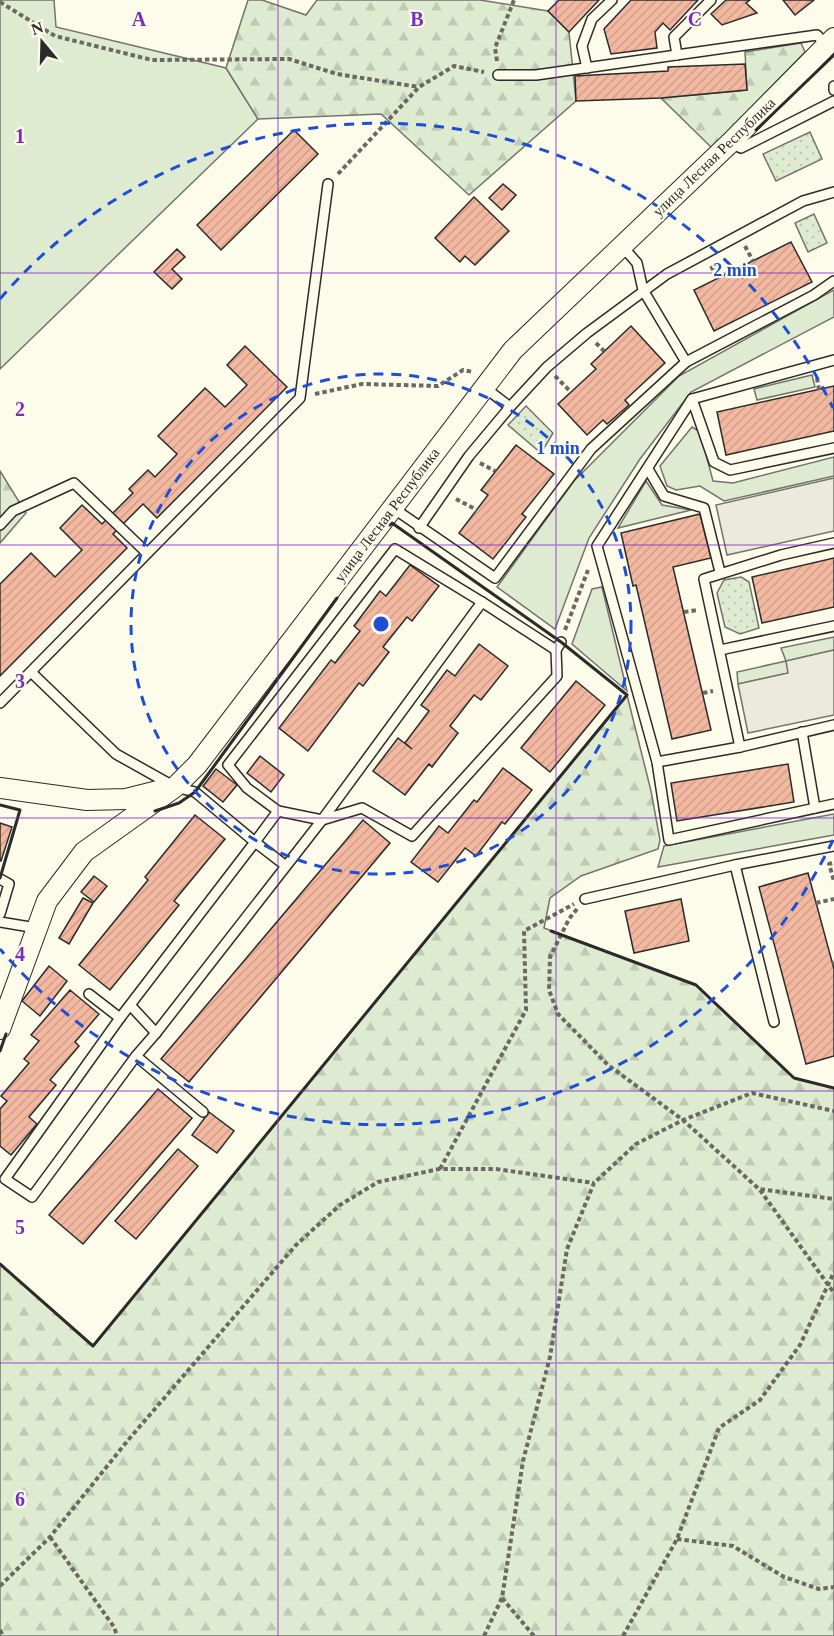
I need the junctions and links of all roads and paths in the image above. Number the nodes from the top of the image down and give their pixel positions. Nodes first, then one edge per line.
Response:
1 (514, 0) edge
2 (612, 0) edge
3 (711, 0) edge
4 (0, 2) edge
5 (830, 41) edge
6 (677, 55) junction
7 (587, 68) junction
8 (498, 75) junction
9 (419, 87) junction
10 (834, 101) edge
11 (730, 143) junction
12 (328, 184) joint
13 (834, 192) edge
14 (622, 246) junction
15 (834, 281) edge
16 (643, 290) junction
17 (834, 360) edge
18 (686, 362) junction
19 (547, 367) junction
20 (488, 382) junction
21 (571, 393) dead end
22 (300, 398) junction
23 (693, 399) junction
24 (510, 407) junction
25 (834, 448) edge
26 (648, 469) junction
27 (444, 492) junction
28 (393, 508) junction
29 (477, 510) dead end
30 (0, 525) edge
31 (419, 528) junction
32 (834, 543) edge
33 (597, 546) junction
34 (147, 553) junction
35 (720, 572) junction
36 (482, 602) junction
37 (834, 626) edge
38 (558, 646) junction
39 (720, 650) junction
40 (31, 672) junction
41 (0, 703) edge
42 (834, 725) edge
43 (802, 732) junction
44 (740, 747) junction
45 (657, 762) junction
46 (175, 787) junction
47 (0, 788) edge
48 (834, 804) edge
49 (815, 808) junction
50 (278, 811) junction
51 (322, 820) junction
52 (255, 842) junction
53 (833, 846) edge
54 (834, 858) edge
55 (834, 863) edge
56 (735, 865) junction
57 (286, 866) junction
58 (0, 879) edge
59 (834, 881) edge
60 (585, 899) junction
61 (834, 899) edge
62 (816, 903) dead end
63 (0, 914) edge
64 (0, 922) edge
65 (36, 928) junction
66 (89, 994) dead end
67 (131, 1006) junction
68 (120, 1018) junction
69 (774, 1022) dead end
70 (0, 1029) edge
71 (156, 1033) junction
72 (136, 1056) junction
73 (834, 1111) edge
74 (202, 1112) dead end
75 (683, 1120) junction
76 (440, 1169) junction
77 (2, 1178) edge
78 (594, 1184) junction
79 (759, 1189) junction
80 (834, 1199) edge
81 (834, 1272) edge
82 (828, 1286) junction
83 (834, 1293) edge
84 (50, 1536) junction
85 (677, 1539) junction
86 (0, 1586) edge
87 (834, 1587) edge
88 (502, 1599) junction
89 (0, 1630) edge
90 (3, 1636) edge
91 (117, 1636) edge
92 (484, 1636) edge
93 (534, 1636) edge
94 (623, 1636) edge

1 - 8 path
2 - 7 lane
3 - 6 lane
4 - 9 path
5 - 6 lane
5 - 11 street, улица Лесная Республика
6 - 7 lane
7 - 8 lane
8 - 9 path
9 - 12 path
10 - 11 lane
11 - 14 street, улица Лесная Республика
12 - 22 lane
13 - 16 lane
14 - 16 lane
14 - 20 street, улица Лесная Республика
15 - 18 lane
16 - 18 lane
16 - 19 lane
17 - 23 lane
18 - 31 lane
19 - 21 path
19 - 24 lane
20 - 22 path
20 - 24 lane
20 - 28 street, улица Лесная Республика
22 - 34 lane
23 - 25 lane
23 - 26 lane
24 - 27 lane
26 - 33 lane
26 - 35 lane
27 - 29 path
27 - 31 lane
28 - 31 lane
28 - 46 street, улица Лесная Республика
30 - 34 lane
32 - 35 lane
33 - 38 path
33 - 45 lane
34 - 40 lane
35 - 39 lane
36 - 38 lane
36 - 50 lane
36 - 51 lane
37 - 39 lane
38 - 51 lane
39 - 44 lane
40 - 41 lane
40 - 46 lane
42 - 43 lane
43 - 44 lane
43 - 49 lane
44 - 45 lane
45 - 49 lane
46 - 47 street
46 - 52 lane
46 - 65 street, улица Лесная Республика
48 - 49 lane
50 - 51 lane
50 - 52 lane
51 - 57 lane
52 - 57 lane
52 - 67 lane
53 - 54 lane
53 - 56 lane
55 - 59 path
56 - 60 lane
56 - 69 lane
57 - 71 lane
58 - 63 lane
60 - 75 path
60 - 76 path
61 - 62 path
64 - 65 lane
65 - 70 street, улица Лесная Республика
66 - 68 lane
67 - 68 lane
67 - 71 lane
68 - 77 lane
71 - 72 lane
72 - 74 lane
72 - 77 lane
73 - 75 path
75 - 78 path
75 - 79 path
76 - 78 path
76 - 84 path
78 - 88 path
79 - 80 path
79 - 82 path
81 - 82 path
82 - 83 path
82 - 85 path
84 - 86 path
84 - 91 path
85 - 87 path
85 - 94 path
88 - 92 path
88 - 93 path
89 - 90 path

